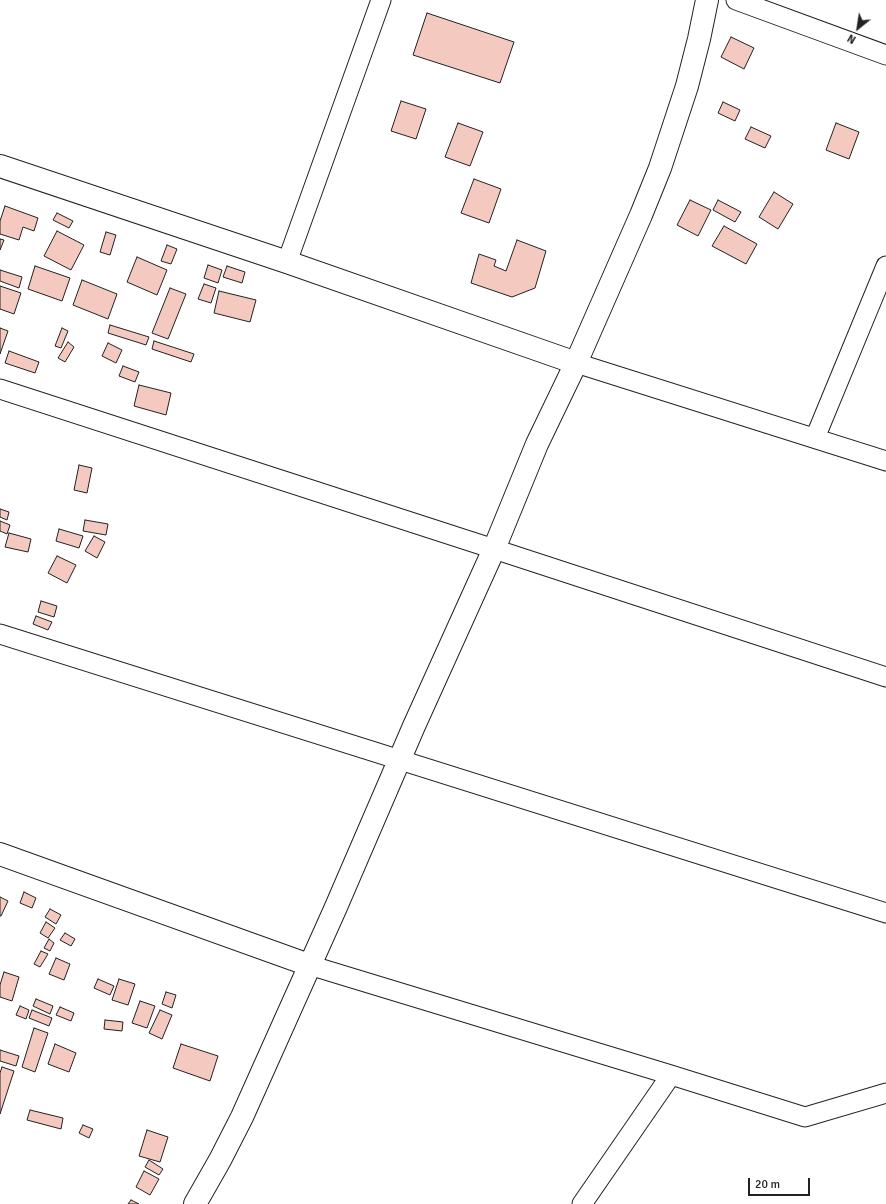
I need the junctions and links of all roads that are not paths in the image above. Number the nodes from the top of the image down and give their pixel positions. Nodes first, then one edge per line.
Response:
1 (381, 0) edge
2 (707, 0) edge
3 (736, 0) edge
4 (886, 55) edge
5 (0, 166) edge
6 (287, 262) junction
7 (886, 266) edge
8 (576, 363) junction
9 (0, 389) edge
10 (815, 438) junction
11 (886, 461) edge
12 (494, 549) junction
13 (0, 634) edge
14 (886, 677) edge
15 (400, 760) junction
16 (0, 854) edge
17 (886, 913) edge
18 (309, 965) junction
19 (671, 1074) junction
20 (886, 1093) edge
21 (195, 1204) edge
22 (582, 1204) edge

1 - 6 street
2 - 8 main road
3 - 4 street
5 - 6 main road
6 - 8 main road
7 - 10 street
8 - 10 street
8 - 12 main road
9 - 12 street
10 - 11 street
12 - 14 street
12 - 15 main road
13 - 15 street
15 - 17 street
15 - 18 main road
16 - 18 main road
18 - 19 street
18 - 21 main road
19 - 20 street
19 - 22 street

